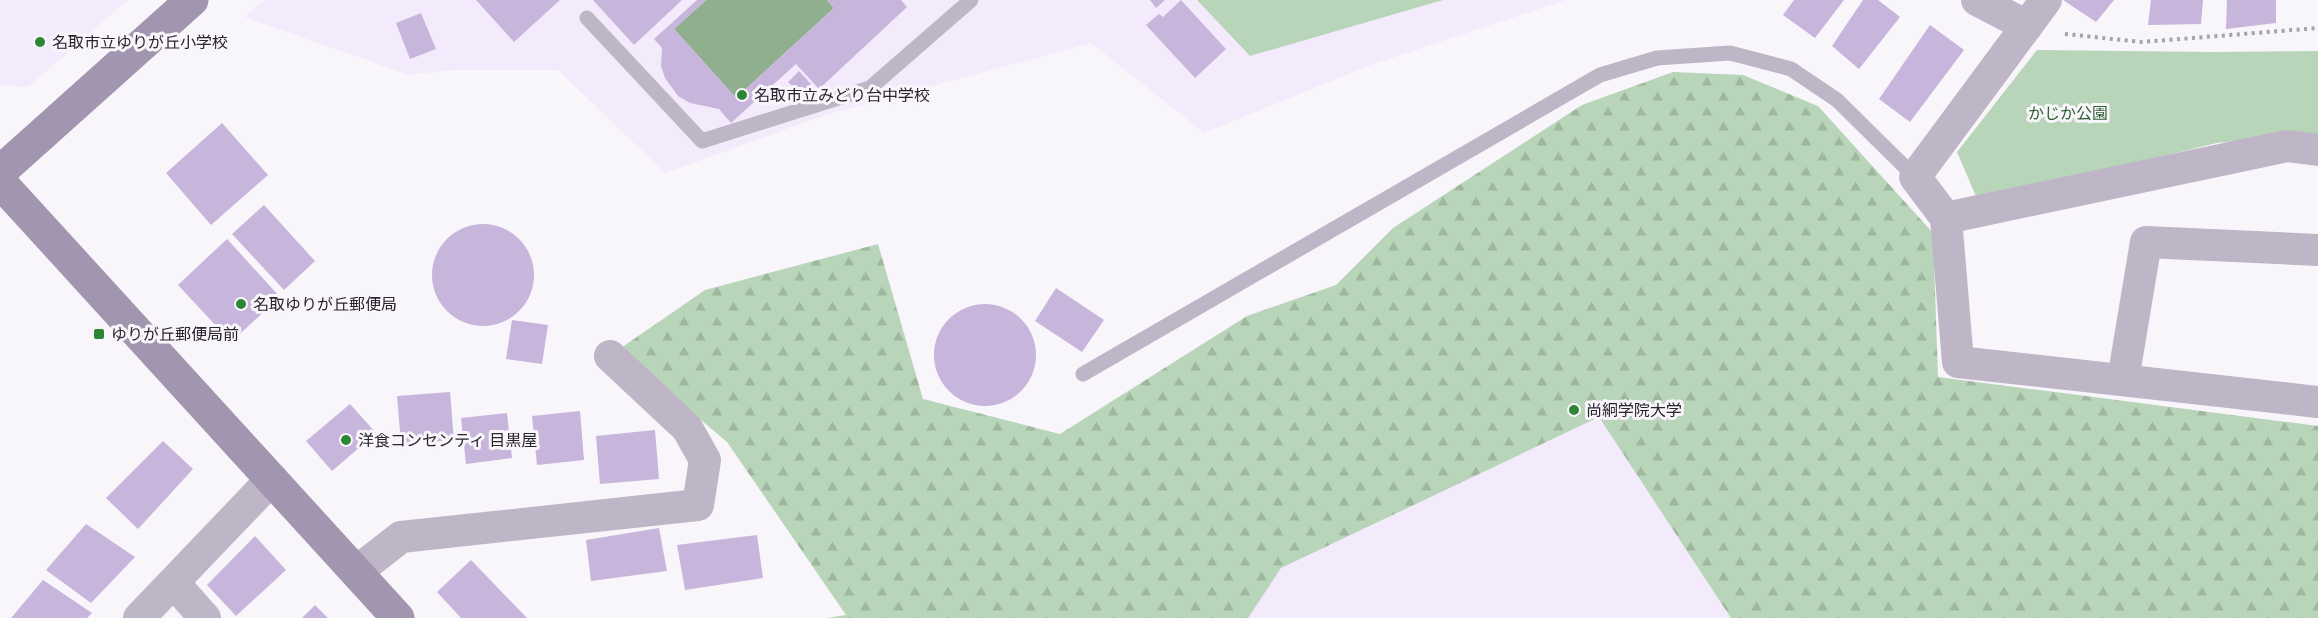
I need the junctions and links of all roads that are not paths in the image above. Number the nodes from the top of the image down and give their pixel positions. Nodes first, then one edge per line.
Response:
1 (192, 0) edge
2 (971, 0) edge
3 (1977, 0) edge
4 (2046, 0) edge
5 (587, 18) dead end
6 (2027, 26) junction
7 (2318, 150) edge
8 (0, 172) edge
9 (1915, 177) junction
10 (0, 182) edge
11 (1946, 218) junction
12 (2318, 250) edge
13 (610, 356) dead end
14 (1083, 374) dead end
15 (2123, 380) junction
16 (2318, 402) edge
17 (272, 479) junction
18 (356, 572) junction
19 (174, 583) junction
20 (139, 618) edge
21 (205, 618) edge
22 (398, 618) edge

1 - 8 street
2 - 5 lane
3 - 6 street
4 - 6 street
6 - 9 street
7 - 11 street
9 - 11 street
9 - 14 lane
10 - 17 street
11 - 15 street
12 - 15 street
13 - 18 street
15 - 16 street
17 - 18 street
17 - 19 street
18 - 22 street
19 - 20 street
19 - 21 street

